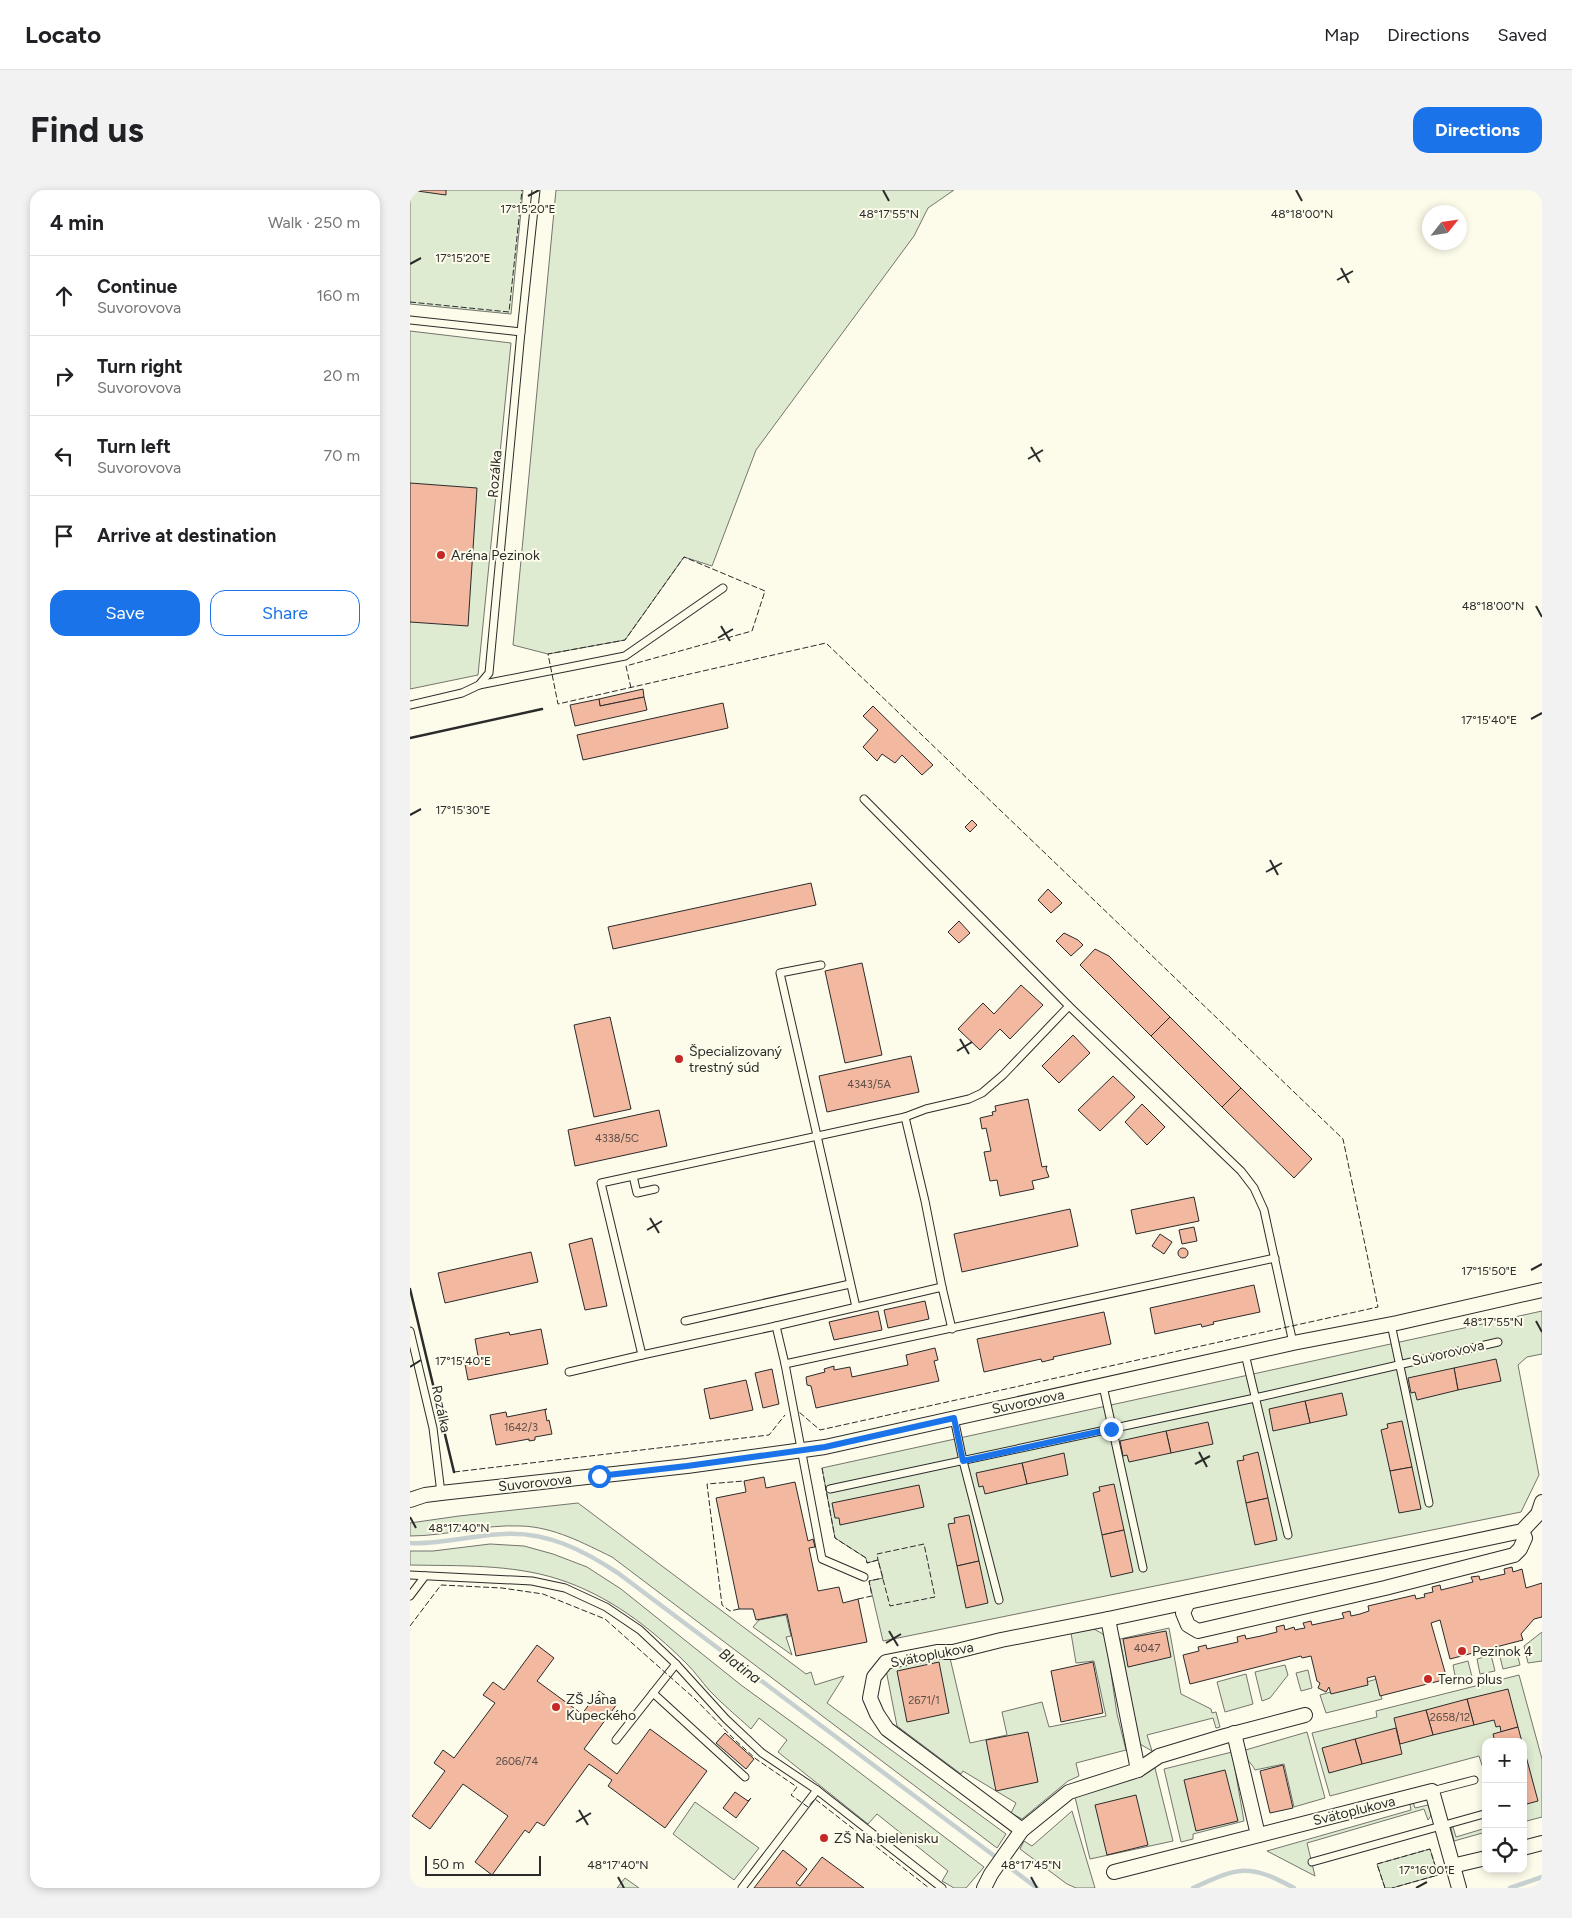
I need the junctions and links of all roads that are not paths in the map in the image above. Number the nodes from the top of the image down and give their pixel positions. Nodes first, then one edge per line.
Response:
1 (536, 190) edge
2 (410, 320) edge
3 (520, 332) junction
4 (723, 588) dead end
5 (479, 685) junction
6 (410, 704) edge
7 (864, 799) dead end
8 (820, 965) dead end
9 (1069, 1006) junction
10 (905, 1117) junction
11 (817, 1136) junction
12 (633, 1176) junction
13 (655, 1189) dead end
14 (1275, 1258) junction
15 (850, 1284) junction
16 (942, 1288) junction
17 (1542, 1290) edge
18 (856, 1307) junction
19 (685, 1321) dead end
20 (1391, 1324) junction
21 (776, 1326) junction
22 (952, 1329) junction
23 (410, 1331) edge
24 (1498, 1342) dead end
25 (1294, 1343) junction
26 (642, 1354) junction
27 (1245, 1354) junction
28 (785, 1364) junction
29 (1399, 1365) junction
30 (569, 1372) dead end
31 (1103, 1386) junction
32 (1255, 1398) junction
33 (954, 1418) junction
34 (1111, 1429) junction
35 (802, 1450) junction
36 (963, 1461) junction
37 (830, 1490) dead end
38 (442, 1493) junction
39 (410, 1500) edge
40 (1542, 1502) edge
41 (1429, 1503) dead end
42 (1522, 1531) junction
43 (1288, 1534) dead end
44 (1143, 1568) dead end
45 (410, 1575) edge
46 (425, 1576) junction
47 (864, 1577) dead end
48 (410, 1596) edge
49 (998, 1600) dead end
50 (1188, 1602) junction
51 (1108, 1620) junction
52 (676, 1664) junction
53 (653, 1693) junction
54 (1304, 1715) dead end
55 (1234, 1733) junction
56 (616, 1740) dead end
57 (1138, 1770) junction
58 (745, 1777) dead end
59 (1474, 1780) dead end
60 (817, 1790) junction
61 (1432, 1791) junction
62 (1482, 1815) edge
63 (1440, 1826) junction
64 (1022, 1830) junction
65 (1258, 1835) junction
66 (1542, 1843) edge
67 (1527, 1847) edge
68 (1482, 1859) edge
69 (1312, 1862) dead end
70 (1452, 1866) junction
71 (1114, 1872) dead end
72 (742, 1888) edge
73 (942, 1888) edge
74 (984, 1888) edge
75 (1459, 1888) edge

1 - 3 lane, Rozálka
2 - 3 lane
3 - 5 lane, Rozálka
4 - 5 lane
5 - 6 lane
7 - 9 lane
8 - 11 lane
9 - 10 lane
9 - 14 lane
10 - 11 lane
10 - 16 lane
11 - 12 lane
11 - 15 lane
12 - 13 lane
12 - 26 lane
14 - 22 lane
14 - 25 lane
15 - 18 lane
15 - 19 lane
16 - 18 lane
16 - 22 lane
17 - 20 street, Suvorovova
18 - 21 lane
20 - 25 street, Suvorovova
20 - 29 lane, Suvorovova
21 - 26 lane
21 - 28 lane
22 - 28 lane
23 - 38 lane, Rozálka
24 - 29 lane, Suvorovova
25 - 27 street, Suvorovova
26 - 30 lane
27 - 31 street, Suvorovova
27 - 32 lane
28 - 35 lane
29 - 32 lane, Suvorovova
29 - 41 lane, Suvorovova
31 - 33 street, Suvorovova
31 - 34 lane
32 - 34 lane, Suvorovova
32 - 43 lane
33 - 35 street, Suvorovova
33 - 36 lane
34 - 36 lane, Suvorovova
34 - 44 lane
35 - 38 street, Suvorovova
35 - 47 lane
36 - 37 lane, Suvorovova
36 - 49 lane
38 - 39 street, Suvorovova
40 - 42 street
42 - 50 street, Svätoplukova
42 - 50 street
45 - 46 lane
46 - 48 lane
46 - 52 lane
50 - 51 street, Svätoplukova
51 - 57 street
51 - 64 street, Svätoplukova
52 - 53 lane
52 - 60 lane
53 - 56 lane
53 - 58 lane
54 - 55 street
55 - 57 street
55 - 65 street
57 - 64 street
59 - 61 lane
60 - 72 lane
60 - 73 lane
61 - 63 street
61 - 65 street, Svätoplukova
62 - 63 lane
63 - 69 lane
63 - 70 street
64 - 74 street
65 - 71 street, Svätoplukova
66 - 67 street
68 - 70 street
70 - 75 street

